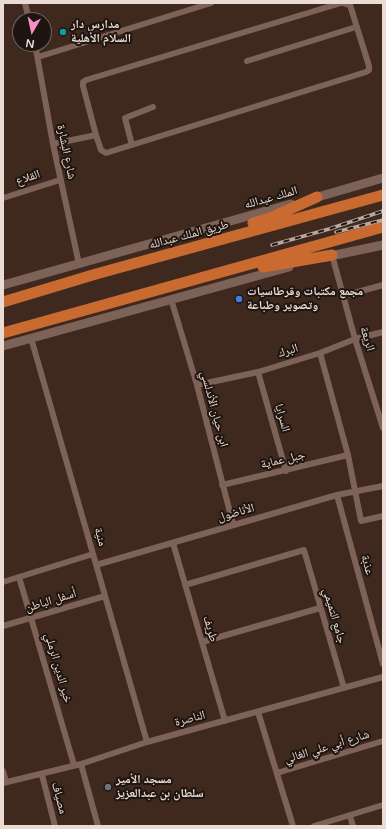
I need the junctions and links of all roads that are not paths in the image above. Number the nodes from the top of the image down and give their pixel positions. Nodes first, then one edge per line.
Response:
1 (212, 3) edge
2 (342, 3) edge
3 (356, 27) junction
4 (37, 52) edge
5 (38, 56) junction
6 (248, 61) dead end
7 (153, 107) dead end
8 (96, 135) junction
9 (53, 144) junction
10 (132, 145) junction
11 (383, 178) edge
12 (60, 180) junction
13 (383, 195) edge
14 (317, 197) junction
15 (3, 198) edge
16 (383, 227) edge
17 (383, 245) edge
18 (332, 255) junction
19 (78, 264) junction
20 (96, 274) junction
21 (3, 285) edge
22 (383, 285) edge
23 (343, 296) junction
24 (171, 299) junction
25 (3, 302) edge
26 (102, 305) junction
27 (383, 332) edge
28 (3, 333) edge
29 (31, 338) junction
30 (355, 339) junction
31 (3, 346) edge
32 (320, 353) junction
33 (258, 372) junction
34 (197, 385) junction
35 (383, 428) edge
36 (348, 455) junction
37 (286, 471) junction
38 (222, 485) junction
39 (383, 486) edge
40 (355, 492) junction
41 (337, 495) junction
42 (383, 516) edge
43 (234, 524) junction
44 (173, 543) junction
45 (93, 554) junction
46 (96, 566) junction
47 (19, 577) junction
48 (3, 582) edge
49 (185, 584) junction
50 (105, 596) junction
51 (320, 608) junction
52 (32, 618) junction
53 (3, 626) edge
54 (202, 642) junction
55 (383, 664) edge
56 (383, 677) edge
57 (344, 688) junction
58 (258, 712) junction
59 (225, 721) junction
60 (147, 742) junction
61 (383, 742) edge
62 (81, 764) junction
63 (74, 765) junction
64 (3, 771) edge
65 (277, 773) junction
66 (42, 775) junction
67 (5, 783) edge
68 (383, 805) edge
69 (350, 816) junction
70 (55, 826) edge
71 (98, 826) edge
72 (293, 826) edge
73 (314, 826) edge
74 (353, 826) edge

1 - 5 street
2 - 3 street
2 - 8 street
3 - 6 street
3 - 10 street
4 - 5 street, شارع البشارة
5 - 9 street, شارع البشارة
7 - 10 street
8 - 9 street
8 - 10 street
9 - 12 street, شارع البشارة
11 - 14 main road, الملك عبدالله
12 - 15 street, القلاع
12 - 19 street, شارع البشارة
13 - 20 highway, طريق الملك عبدالله
14 - 19 main road, الملك عبدالله
14 - 20 highway
16 - 26 highway
17 - 18 main road
18 - 23 street, الريعة
18 - 24 main road
18 - 26 highway
19 - 21 main road, الملك عبدالله
20 - 25 highway, طريق الملك عبدالله
22 - 23 street
23 - 30 street, الريعة
24 - 29 main road
24 - 34 street, ابن حيان الأندلسي
26 - 28 highway
27 - 30 street, البرك
29 - 31 main road
29 - 45 street, منية
30 - 32 street, البرك
30 - 35 street, الريعة
32 - 33 street, البرك
32 - 36 street
33 - 34 street, البرك
33 - 37 street, السرايا
34 - 38 street, ابن حيان الأندلسي
36 - 37 street, جبل عماية
36 - 40 street
37 - 38 street, جبل عماية
38 - 43 street, ابن حيان الأندلسي
39 - 40 street, الأناضول
40 - 41 street, الأناضول
40 - 42 street
41 - 43 street, الأناضول
41 - 55 street, عذبة
43 - 44 street, الأناضول
44 - 46 street, الأناضول
44 - 49 street, طريف
45 - 46 street, منية
45 - 47 street
46 - 50 street, منية
47 - 48 street
47 - 52 street, خير الدين الرملي
49 - 51 street, جامع التميمي
49 - 54 street, طريف
50 - 52 street, أسفل الباطن
50 - 60 street, منية
51 - 54 street
51 - 57 street, جامع التميمي
52 - 53 street, أسفل الباطن
52 - 63 street, خير الدين الرملي
54 - 59 street, طريف
56 - 57 street, الناصرة
57 - 58 street, الناصرة
58 - 59 street, الناصرة
58 - 65 street
59 - 60 street, الناصرة
60 - 62 street, الناصرة
61 - 65 street, شارع أبي علي الغالي
62 - 63 street, الناصرة
62 - 71 street
63 - 66 street, الناصرة
64 - 67 street
65 - 72 street
66 - 67 street, الناصرة
66 - 70 street, مصياف
68 - 69 street
69 - 73 street
69 - 74 street

